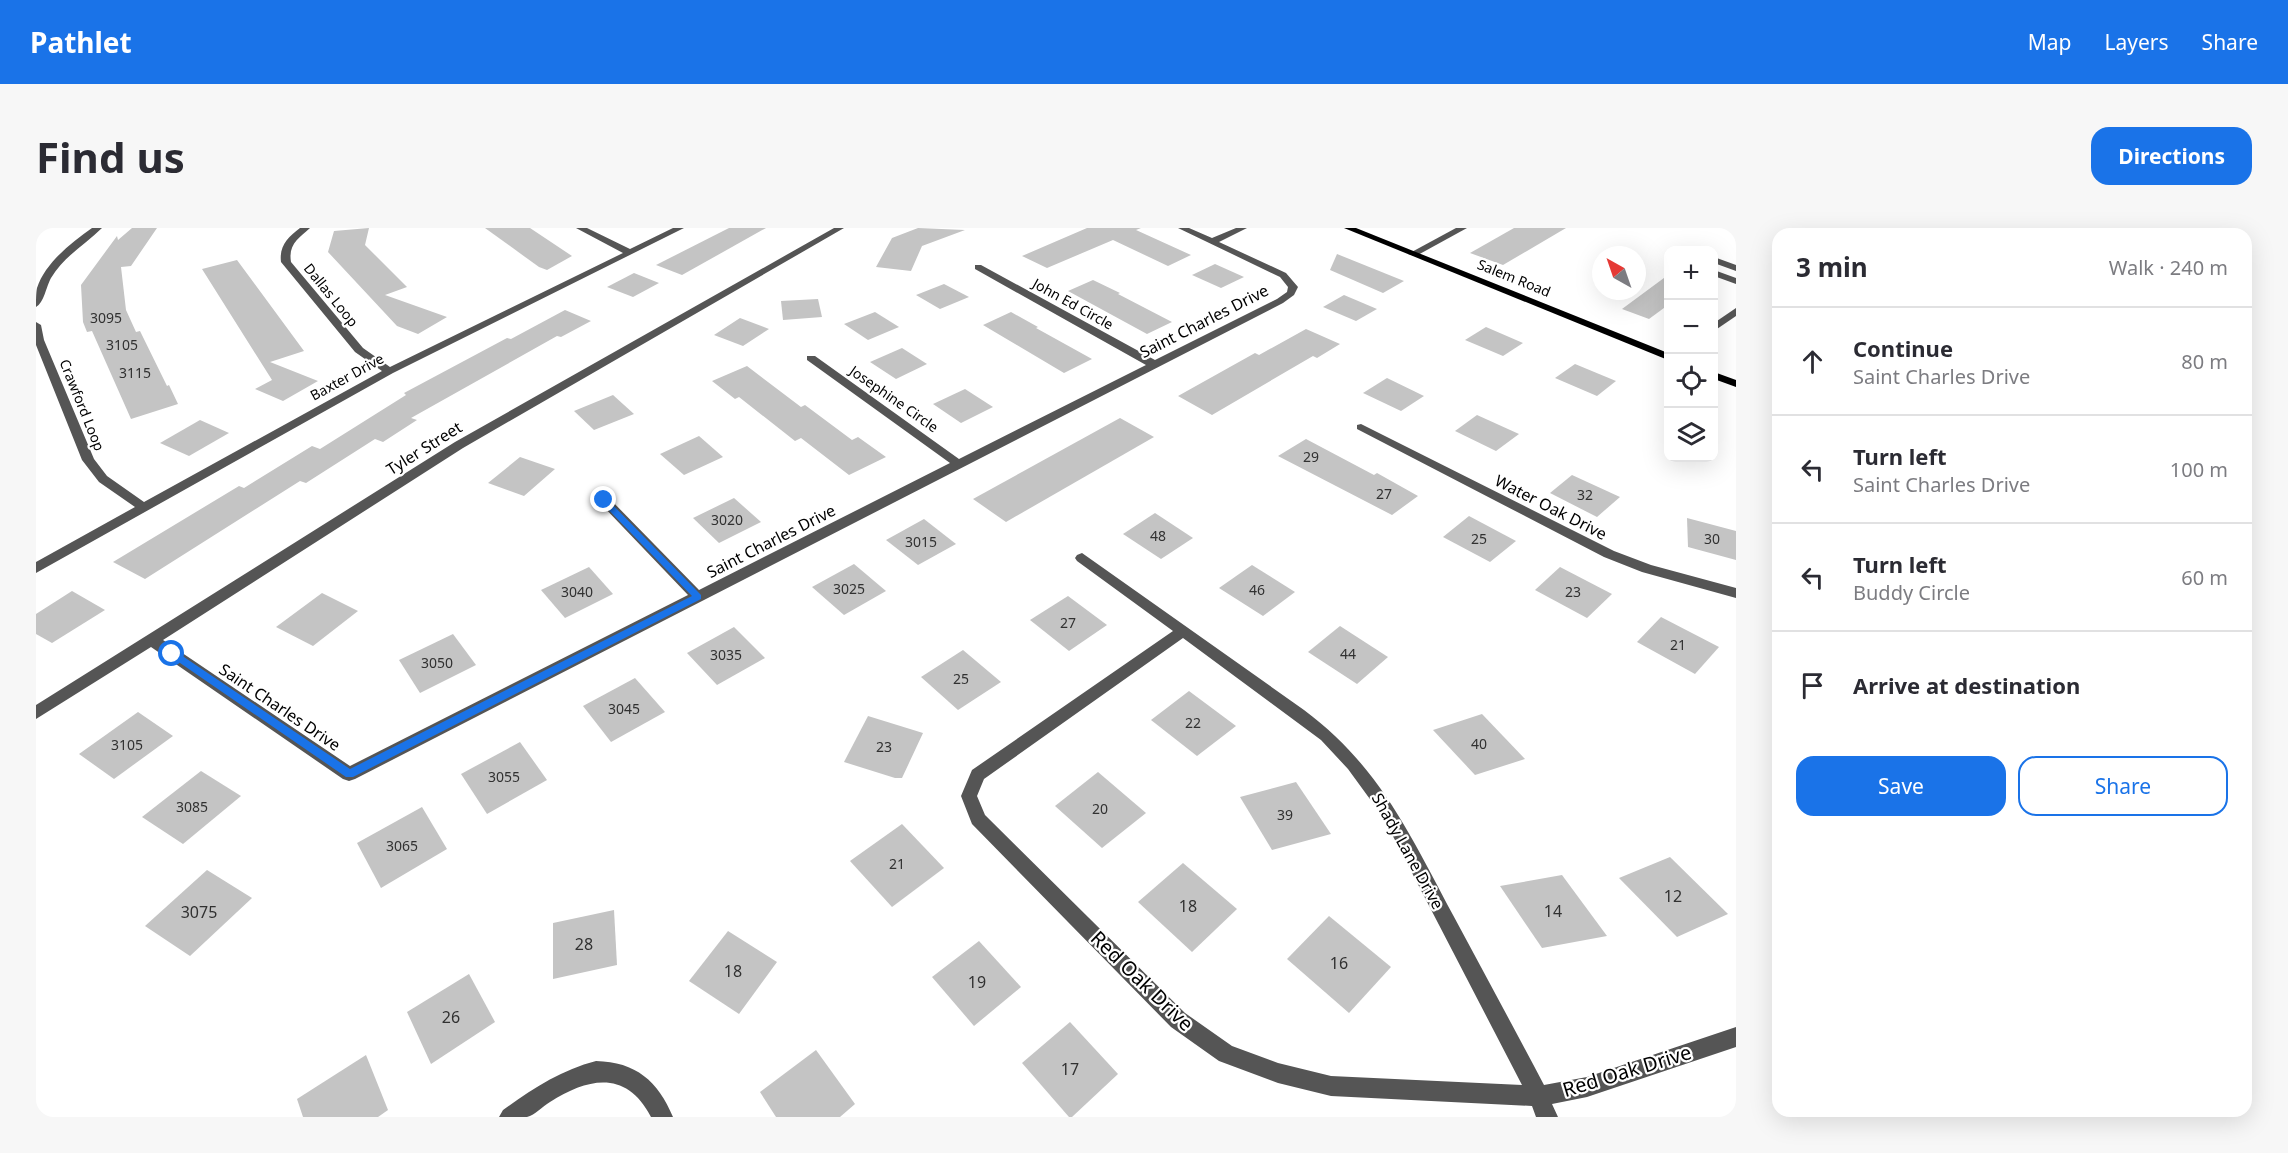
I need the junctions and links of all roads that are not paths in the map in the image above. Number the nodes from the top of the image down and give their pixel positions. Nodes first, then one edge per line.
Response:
1 (98, 228) edge
2 (306, 228) edge
3 (580, 228) edge
4 (680, 228) edge
5 (840, 228) edge
6 (1182, 228) edge
7 (1243, 228) edge
8 (1348, 228) edge
9 (1463, 228) edge
10 (1213, 242) junction
11 (629, 252) junction
12 (1413, 254) junction
13 (1718, 262) edge
14 (978, 267) dead end
15 (1736, 267) edge
16 (1718, 275) edge
17 (1736, 281) edge
18 (36, 304) edge
19 (1736, 311) edge
20 (1718, 324) edge
21 (36, 325) edge
22 (1664, 355) edge
23 (811, 358) dead end
24 (1155, 364) junction
25 (389, 371) junction
26 (1718, 377) edge
27 (1736, 384) edge
28 (1361, 427) dead end
29 (960, 464) junction
30 (604, 500) dead end
31 (143, 507) junction
32 (1082, 558) dead end
33 (36, 568) edge
34 (1736, 593) edge
35 (698, 597) junction
36 (1183, 632) junction
37 (152, 640) junction
38 (36, 713) edge
39 (1736, 1037) edge
40 (1539, 1096) junction
41 (510, 1117) edge
42 (662, 1117) edge
43 (1547, 1117) edge

1 - 18 street
2 - 25 street, Dallas Loop
3 - 11 street
4 - 11 street, Baxter Drive
5 - 37 street, Tyler Street
6 - 10 street
7 - 10 street
8 - 12 main road, Salem Road
9 - 12 street
10 - 24 street, Saint Charles Drive
11 - 25 street, Baxter Drive
12 - 22 main road, Salem Road
13 - 15 street
14 - 24 street, John Ed Circle
16 - 17 street
19 - 20 street
21 - 31 street, Crawford Loop
23 - 29 street, Josephine Circle
24 - 29 street, Saint Charles Drive
25 - 31 street, Baxter Drive
26 - 27 main road
28 - 34 street, Water Oak Drive
29 - 35 street, Saint Charles Drive
30 - 35 street
31 - 33 street, Baxter Drive
32 - 36 street, Shady Lane Drive
35 - 37 street, Saint Charles Drive
36 - 40 street, Shady Lane Drive
36 - 40 street, Red Oak Drive
37 - 38 street, Tyler Street
39 - 40 street, Red Oak Drive
40 - 43 street, Shady Lane Drive
41 - 42 street

